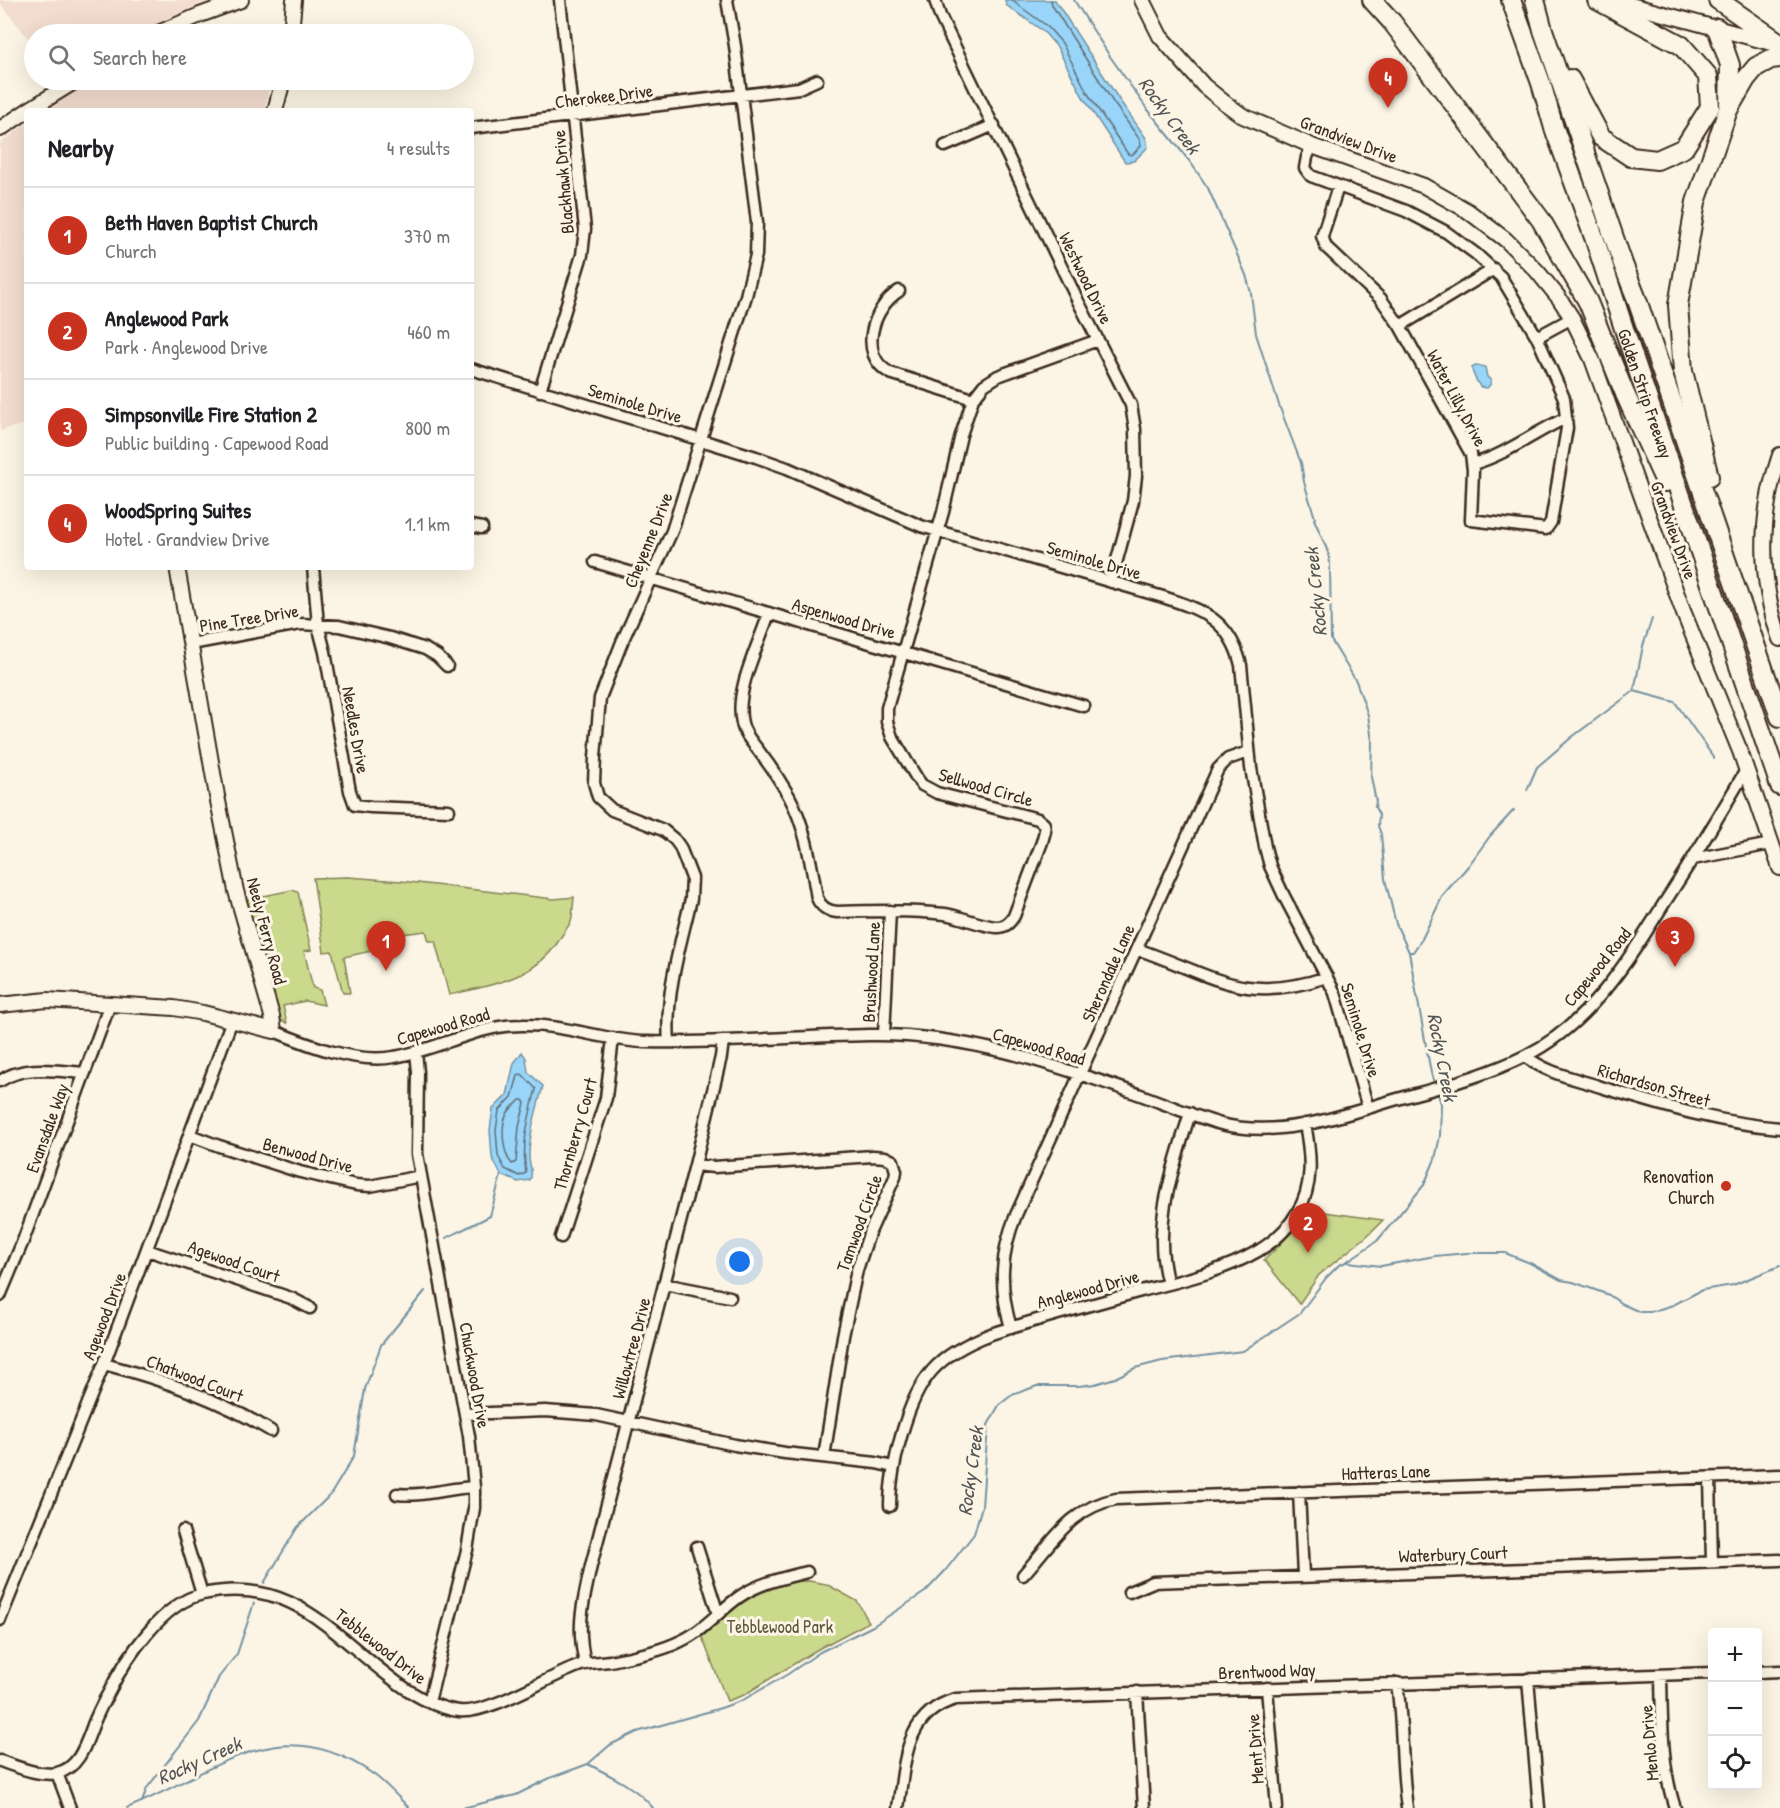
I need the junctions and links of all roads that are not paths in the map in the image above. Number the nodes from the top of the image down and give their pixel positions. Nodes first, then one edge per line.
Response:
1 (241, 0) edge
2 (294, 0) edge
3 (560, 0) edge
4 (727, 0) edge
5 (936, 0) edge
6 (1142, 0) edge
7 (1372, 0) edge
8 (1511, 0) edge
9 (1535, 0) edge
10 (1598, 0) edge
11 (1612, 0) edge
12 (1718, 0) edge
13 (179, 24) edge
14 (292, 24) edge
15 (1717, 28) junction
16 (1544, 30) junction
17 (1780, 44) edge
18 (1780, 58) edge
19 (817, 80) dead end
20 (61, 90) edge
21 (280, 90) edge
22 (741, 95) junction
23 (32, 108) edge
24 (276, 108) edge
25 (1728, 110) junction
26 (24, 113) edge
27 (573, 116) junction
28 (994, 125) junction
29 (474, 128) edge
30 (0, 129) edge
31 (945, 146) dead end
32 (1312, 146) junction
33 (1338, 187) junction
34 (1494, 269) junction
35 (899, 291) dead end
36 (1572, 318) junction
37 (1400, 326) junction
38 (1537, 337) junction
39 (1098, 340) junction
40 (474, 370) edge
41 (540, 391) junction
42 (973, 399) junction
43 (1566, 418) junction
44 (701, 441) junction
45 (1780, 455) edge
46 (1473, 464) junction
47 (937, 531) junction
48 (595, 562) dead end
49 (1729, 567) junction
50 (178, 570) edge
51 (313, 570) edge
52 (651, 578) junction
53 (1710, 580) junction
54 (1111, 582) junction
55 (769, 613) junction
56 (318, 625) junction
57 (1780, 639) edge
58 (191, 644) junction
59 (903, 652) junction
60 (447, 666) dead end
61 (1084, 706) dead end
62 (1780, 717) edge
63 (1248, 752) junction
64 (1746, 770) junction
65 (1780, 786) edge
66 (449, 810) dead end
67 (1771, 844) junction
68 (1693, 859) junction
69 (1780, 867) edge
70 (890, 911) junction
71 (1137, 949) junction
72 (1327, 977) junction
73 (110, 1004) junction
74 (0, 1005) edge
75 (232, 1020) junction
76 (274, 1031) junction
77 (884, 1035) junction
78 (613, 1038) junction
79 (723, 1041) junction
80 (669, 1042) junction
81 (416, 1052) junction
82 (1525, 1056) junction
83 (85, 1073) junction
84 (1080, 1075) junction
85 (0, 1081) edge
86 (1368, 1108) junction
87 (1190, 1113) junction
88 (1305, 1124) junction
89 (1780, 1128) edge
90 (190, 1135) junction
91 (695, 1165) junction
92 (421, 1176) junction
93 (561, 1237) dead end
94 (147, 1250) junction
95 (664, 1284) junction
96 (1168, 1284) junction
97 (0, 1296) edge
98 (730, 1297) dead end
99 (310, 1308) dead end
100 (1011, 1328) junction
101 (104, 1364) junction
102 (465, 1414) junction
103 (629, 1421) junction
104 (272, 1431) dead end
105 (824, 1457) junction
106 (893, 1467) junction
107 (1780, 1475) edge
108 (1710, 1478) junction
109 (474, 1487) junction
110 (1299, 1491) junction
111 (397, 1494) dead end
112 (890, 1506) dead end
113 (183, 1531) dead end
114 (697, 1547) dead end
115 (1780, 1560) edge
116 (1712, 1562) junction
117 (807, 1572) dead end
118 (1023, 1575) dead end
119 (1303, 1575) junction
120 (1130, 1592) dead end
121 (202, 1594) junction
122 (718, 1614) junction
123 (0, 1620) edge
124 (585, 1664) junction
125 (1780, 1671) edge
126 (1762, 1672) edge
127 (1708, 1673) edge
128 (1661, 1675) junction
129 (1528, 1679) junction
130 (1398, 1683) junction
131 (1267, 1688) junction
132 (1137, 1692) junction
133 (429, 1702) junction
134 (0, 1761) edge
135 (57, 1773) junction
136 (70, 1808) edge
137 (898, 1808) edge
138 (1144, 1808) edge
139 (1277, 1808) edge
140 (1407, 1808) edge
141 (1539, 1808) edge
142 (1675, 1808) edge

1 - 13 street
2 - 14 street
3 - 27 street, Blackhawk Drive
4 - 22 street, Cheyenne Drive
5 - 28 street, Westwood Drive
6 - 32 street, Grandview Drive
7 - 53 highway
8 - 53 highway, Golden Strip Freeway
9 - 16 highway, Golden Strip Freeway
10 - 16 highway
11 - 15 street
12 - 17 highway
15 - 17 street
15 - 25 highway
16 - 49 highway, Golden Strip Freeway
18 - 25 highway
19 - 22 street, Cherokee Drive
20 - 23 street
21 - 24 street
22 - 27 street, Cherokee Drive
22 - 44 street, Cheyenne Drive
25 - 49 highway
26 - 30 street
27 - 29 street, Cherokee Drive
27 - 41 street, Blackhawk Drive
28 - 31 street
28 - 39 street, Westwood Drive
32 - 33 street, Water Lilly Drive
32 - 36 street, Grandview Drive
33 - 34 street, Water Lilly Drive
33 - 37 street, Water Lilly Drive
34 - 37 street
34 - 38 street, Water Lilly Drive
35 - 42 street
36 - 38 street
36 - 64 street, Grandview Drive
37 - 46 street, Water Lilly Drive
38 - 43 street, Water Lilly Drive
39 - 42 street, Sellwood Circle
39 - 54 street, Westwood Drive
40 - 41 street, Seminole Drive
41 - 44 street, Seminole Drive
42 - 47 street, Sellwood Circle
43 - 46 street
43 - 46 street, Water Lilly Drive
44 - 47 street, Seminole Drive
44 - 52 street, Cheyenne Drive
45 - 57 street
47 - 54 street, Seminole Drive
47 - 59 street, Sellwood Circle
48 - 52 street, Aspenwood Drive
49 - 62 highway, Golden Strip Freeway
50 - 58 street, Neely Ferry Road
51 - 56 street, Needles Drive
52 - 55 street, Aspenwood Drive
52 - 80 street, Cheyenne Drive
53 - 65 highway, Golden Strip Freeway
54 - 63 street, Seminole Drive
55 - 59 street, Aspenwood Drive
55 - 70 street, Sellwood Circle
56 - 58 street, Pine Tree Drive
56 - 60 street, Pine Tree Drive
56 - 66 street, Needles Drive
58 - 76 street, Neely Ferry Road
59 - 61 street, Aspenwood Drive
59 - 70 street, Sellwood Circle
63 - 71 street, Sherondale Lane
63 - 72 street, Seminole Drive
64 - 67 street, Grandview Drive
64 - 68 street, Capewood Road
67 - 68 street
67 - 69 street, Grandview Drive
68 - 82 street, Capewood Road
70 - 77 street, Brushwood Lane
71 - 72 street
71 - 84 street, Sherondale Lane
72 - 86 street, Seminole Drive
73 - 74 street
73 - 75 street
73 - 83 street, Evansdale Way
75 - 76 street
75 - 90 street, Agewood Drive
76 - 81 street, Capewood Road
77 - 79 street, Capewood Road
77 - 84 street, Capewood Road
78 - 80 street, Capewood Road
78 - 81 street, Capewood Road
78 - 93 street, Thornberry Court
79 - 80 street, Capewood Road
79 - 91 street, Willowtree Drive
81 - 92 street, Chuckwood Drive
82 - 86 street, Capewood Road
82 - 89 street, Richardson Street
83 - 85 street
83 - 97 street, Evansdale Way
84 - 87 street, Capewood Road
84 - 100 street, Sherondale Lane
86 - 88 street, Capewood Road
87 - 88 street, Capewood Road
87 - 96 street
88 - 96 street, Anglewood Drive
90 - 92 street, Benwood Drive
90 - 94 street, Agewood Drive
91 - 95 street, Willowtree Drive
91 - 105 street, Tamwood Circle
92 - 102 street, Chuckwood Drive
94 - 99 street, Agewood Court
94 - 101 street, Agewood Drive
95 - 98 street
95 - 103 street, Willowtree Drive
96 - 100 street, Anglewood Drive
100 - 106 street, Anglewood Drive
101 - 104 street, Chatwood Court
101 - 123 street, Agewood Drive
102 - 103 street
102 - 109 street, Chuckwood Drive
103 - 105 street
103 - 124 street, Willowtree Drive
105 - 106 street
106 - 112 street, Anglewood Drive
107 - 108 street, Hatteras Lane
108 - 110 street, Hatteras Lane
108 - 116 street
109 - 111 street
109 - 133 street, Chuckwood Drive
110 - 118 street, Hatteras Lane
110 - 119 street
113 - 121 street
114 - 122 street
115 - 116 street, Waterbury Court
116 - 119 street, Waterbury Court
117 - 122 street, Tebblewood Drive
119 - 120 street, Waterbury Court
121 - 133 street, Tebblewood Drive
121 - 135 street, Tebblewood Drive
122 - 124 street, Tebblewood Drive
124 - 133 street, Tebblewood Drive
125 - 126 street
127 - 128 street, Brentwood Way
128 - 129 street, Brentwood Way
128 - 142 street, Menlo Drive
129 - 130 street, Brentwood Way
129 - 141 street
130 - 131 street, Brentwood Way
130 - 140 street
131 - 132 street, Brentwood Way
131 - 139 street, Ment Drive
132 - 137 street, Brentwood Way
132 - 138 street
134 - 135 street
135 - 136 street

